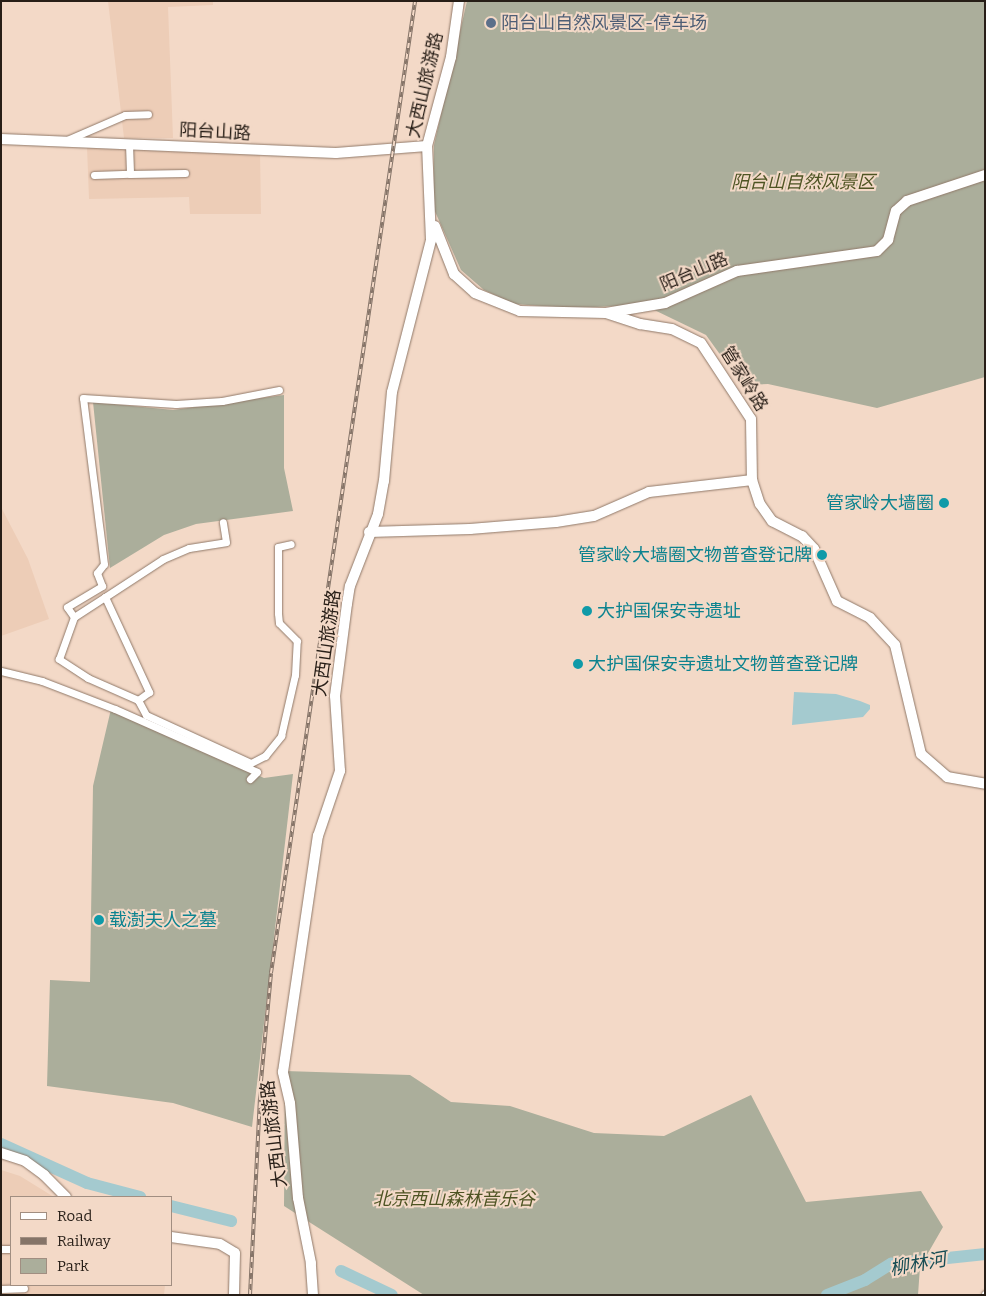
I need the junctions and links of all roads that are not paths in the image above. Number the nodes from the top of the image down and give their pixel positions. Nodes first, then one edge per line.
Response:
1 (459, 1) edge
2 (148, 114) dead end
3 (1, 139) edge
4 (65, 141) junction
5 (129, 144) junction
6 (426, 146) junction
7 (185, 173) dead end
8 (130, 174) junction
9 (94, 175) dead end
10 (985, 175) edge
11 (432, 216) junction
12 (426, 262) junction
13 (448, 262) junction
14 (606, 314) junction
15 (279, 390) dead end
16 (752, 480) junction
17 (223, 522) dead end
18 (369, 532) junction
19 (291, 544) dead end
20 (105, 597) junction
21 (74, 617) junction
22 (1, 671) edge
23 (138, 700) junction
24 (250, 779) dead end
25 (985, 784) edge
26 (1, 1153) edge
27 (65, 1196) edge
28 (172, 1237) edge
29 (1, 1289) edge
30 (24, 1289) edge
31 (234, 1295) edge
32 (313, 1295) edge

1 - 6 street, 大西山旅游路
2 - 4 street
3 - 4 street, 阳台山路
4 - 5 street, 阳台山路
5 - 6 street, 阳台山路
5 - 8 street
6 - 11 street, 大西山旅游路
7 - 8 street
8 - 9 street
10 - 14 street, 阳台山路
11 - 12 street, 大西山旅游路
11 - 13 street, 阳台山路
12 - 13 street
12 - 18 street, 大西山旅游路
13 - 14 street, 阳台山路
14 - 16 street, 管家岭路
15 - 21 street
16 - 18 street
16 - 25 street, 管家岭路
17 - 20 street
18 - 32 street, 大西山旅游路
19 - 23 street
20 - 21 street
20 - 23 street
21 - 23 street
22 - 24 street
26 - 27 street
28 - 31 street
29 - 30 street

